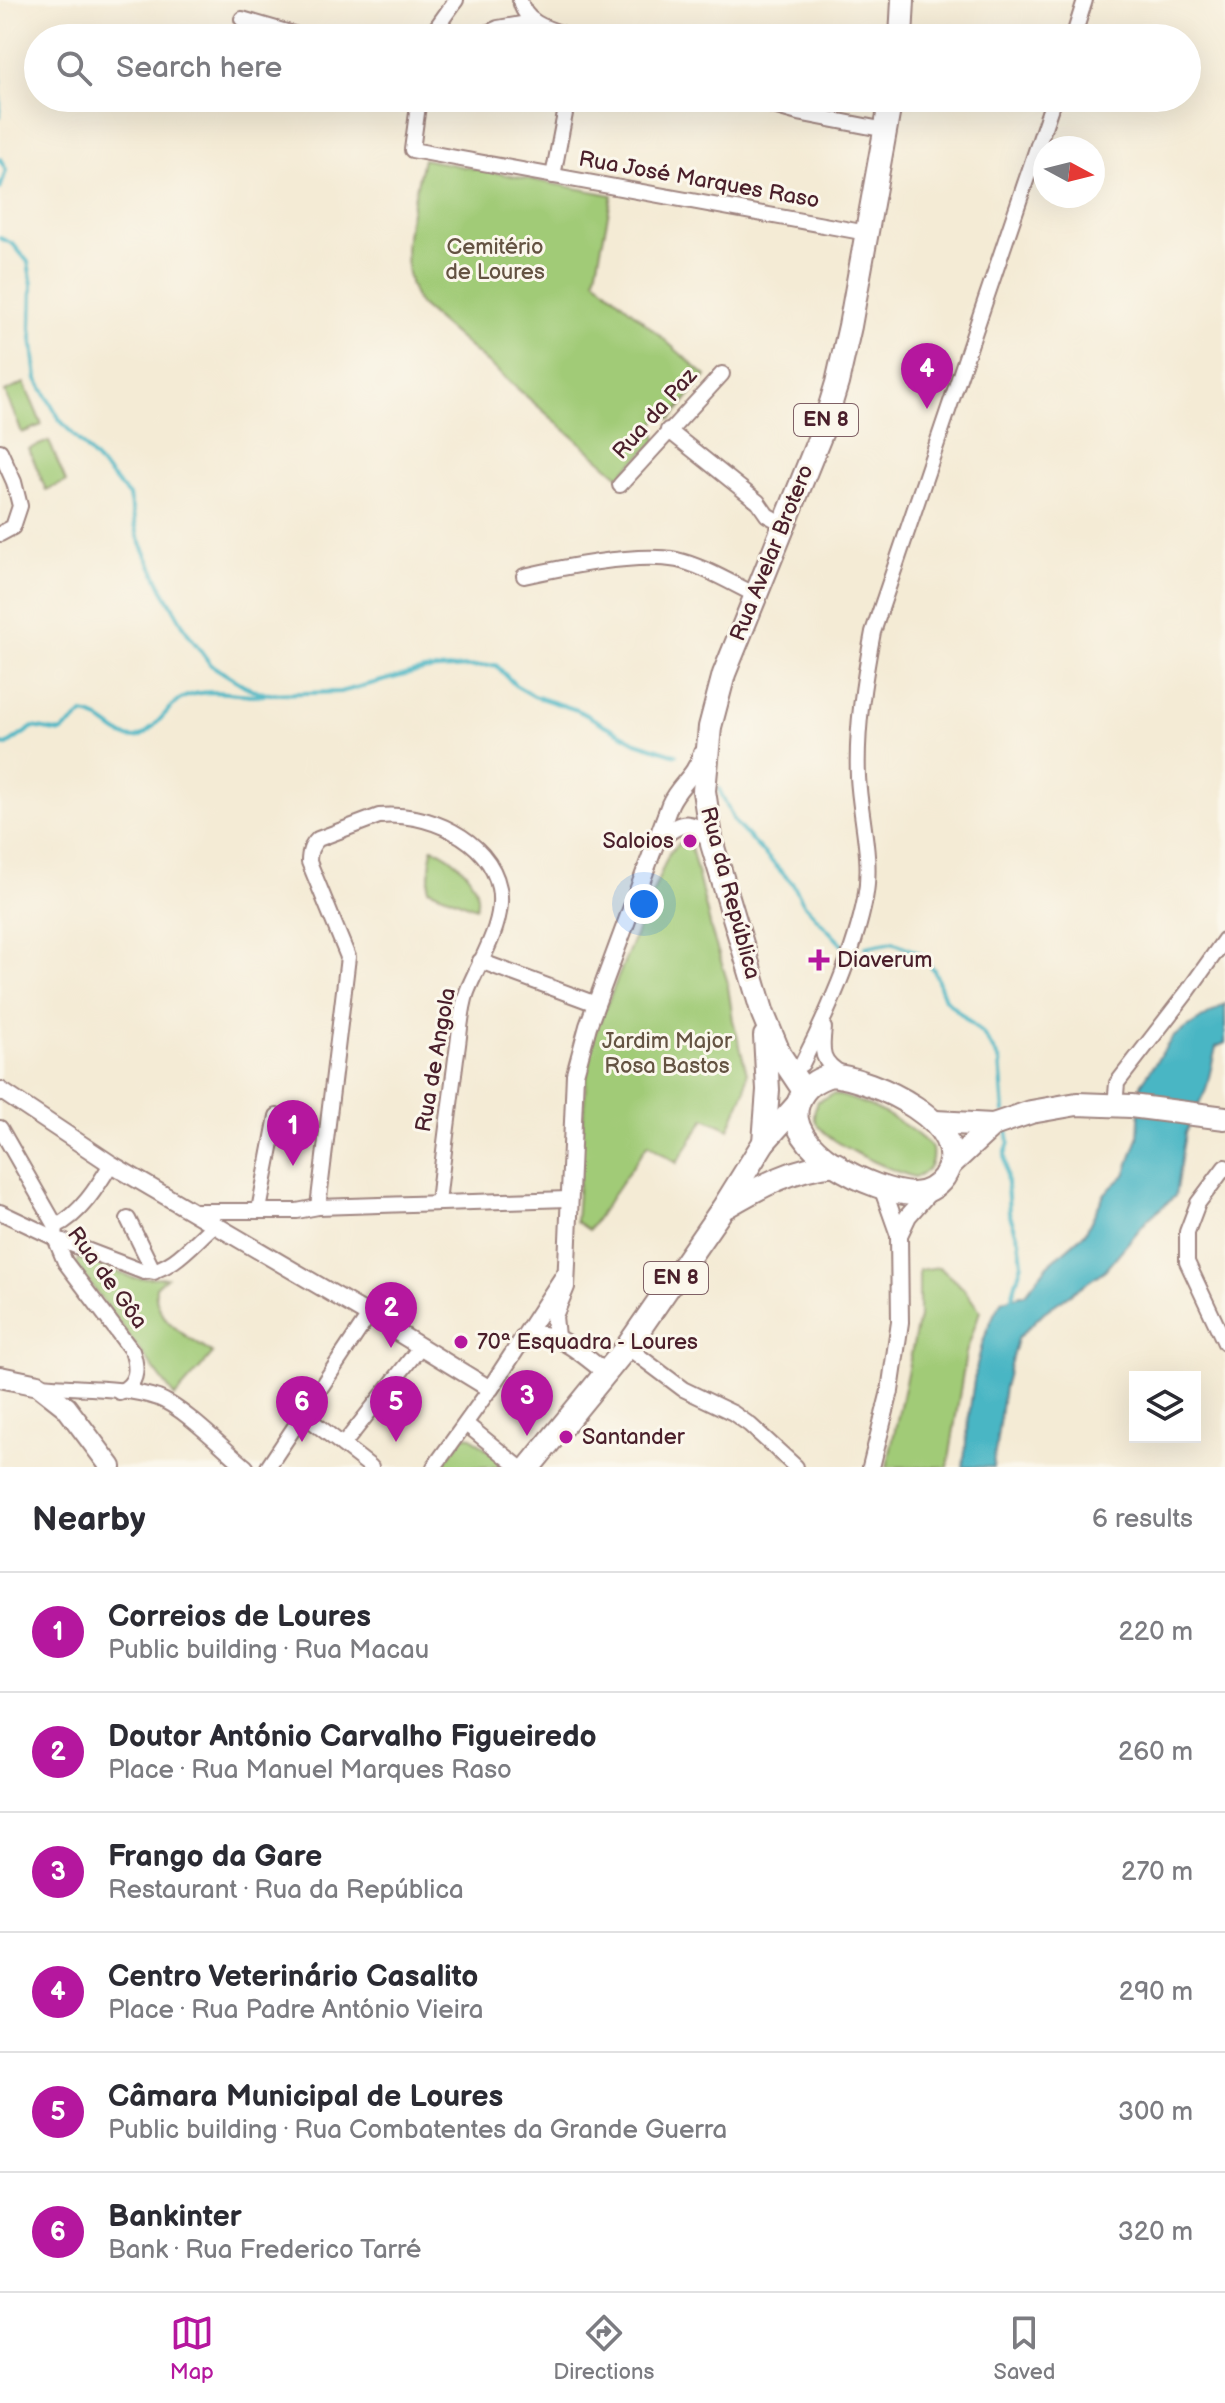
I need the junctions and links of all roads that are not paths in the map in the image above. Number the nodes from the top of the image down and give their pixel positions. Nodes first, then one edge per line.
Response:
1 (456, 0) edge
2 (520, 0) edge
3 (903, 0) edge
4 (1085, 0) edge
5 (242, 19) dead end
6 (533, 22) junction
7 (259, 24) edge
8 (439, 24) edge
9 (521, 24) edge
10 (538, 24) edge
11 (902, 24) edge
12 (1077, 24) edge
13 (417, 112) edge
14 (565, 112) edge
15 (795, 112) edge
16 (889, 112) edge
17 (1049, 112) edge
18 (886, 130) junction
19 (553, 176) junction
20 (867, 233) junction
21 (722, 374) dead end
22 (668, 430) junction
23 (0, 451) edge
24 (620, 485) dead end
25 (787, 518) junction
26 (0, 534) edge
27 (524, 576) dead end
28 (756, 595) junction
29 (710, 727) junction
30 (705, 800) junction
31 (670, 804) junction
32 (659, 840) junction
33 (712, 844) junction
34 (1225, 939) edge
35 (480, 961) junction
36 (596, 1004) junction
37 (825, 1013) junction
38 (763, 1014) junction
39 (780, 1055) junction
40 (802, 1064) junction
41 (838, 1076) junction
42 (0, 1090) edge
43 (800, 1098) junction
44 (1123, 1106) junction
45 (277, 1116) dead end
46 (1220, 1117) edge
47 (935, 1122) junction
48 (993, 1125) junction
49 (0, 1128) edge
50 (764, 1142) junction
51 (111, 1164) junction
52 (836, 1164) junction
53 (950, 1165) junction
54 (1225, 1167) edge
55 (931, 1189) junction
56 (883, 1190) junction
57 (568, 1199) junction
58 (438, 1203) junction
59 (318, 1207) junction
60 (723, 1208) junction
61 (259, 1210) junction
62 (192, 1211) junction
63 (0, 1212) edge
64 (128, 1219) dead end
65 (214, 1225) junction
66 (56, 1232) junction
67 (899, 1235) junction
68 (154, 1272) junction
69 (565, 1274) junction
70 (369, 1315) junction
71 (556, 1337) junction
72 (524, 1338) junction
73 (1225, 1343) edge
74 (421, 1346) junction
75 (627, 1347) junction
76 (605, 1372) junction
77 (0, 1377) edge
78 (38, 1385) junction
79 (490, 1389) junction
80 (119, 1392) junction
81 (304, 1415) junction
82 (466, 1424) junction
83 (343, 1445) junction
84 (111, 1467) edge
85 (246, 1467) edge
86 (268, 1467) edge
87 (371, 1467) edge
88 (434, 1467) edge
89 (519, 1467) edge
90 (529, 1467) edge
91 (796, 1467) edge
92 (871, 1467) edge

1 - 8 street
2 - 6 street
3 - 11 main road
4 - 12 street
5 - 7 street
6 - 9 street
6 - 10 street
13 - 19 street
14 - 19 street, Rua José Marques Raso
15 - 18 street
16 - 18 main road, Rua Avelar Brotero / EN 8
17 - 37 street
18 - 20 main road, Rua Avelar Brotero / EN 8
19 - 20 street, Rua José Marques Raso
20 - 25 main road, Rua Avelar Brotero / EN 8
21 - 22 street, Rua da Paz
22 - 24 street, Rua da Paz
22 - 25 street
23 - 26 street
25 - 28 main road, Rua Avelar Brotero / EN 8
27 - 28 street
28 - 29 main road, Rua Avelar Brotero / EN 8
29 - 30 main road, Rua da República / EN 8
29 - 31 street
30 - 31 street
30 - 32 street
30 - 33 main road, Rua da República / EN 8
31 - 32 street
32 - 33 street
32 - 36 street
33 - 38 main road, Rua da República / EN 8
34 - 44 street
35 - 36 street
35 - 58 street, Rua de Angola
35 - 59 street, Rua de Angola
36 - 57 street
37 - 40 street
37 - 41 street
38 - 39 main road, Rua da República / EN 8
38 - 50 main road
39 - 40 main road
39 - 43 main road, Rua da República
40 - 41 main road
41 - 43 main road
41 - 47 main road
42 - 51 street
43 - 50 main road
43 - 52 main road, Rua da República
44 - 46 main road
44 - 48 main road
45 - 61 street
47 - 48 main road
47 - 53 main road
48 - 53 main road
49 - 66 street
50 - 60 main road
51 - 62 street
51 - 66 street
52 - 56 main road, Rua da República
52 - 60 main road
53 - 55 main road
54 - 73 street
55 - 56 main road
55 - 67 street
56 - 67 street
57 - 58 street
57 - 69 street
58 - 59 street
59 - 61 street
60 - 75 main road, EN 8
61 - 62 street
62 - 65 street
63 - 66 street, Rua de Gôa
64 - 68 street
65 - 68 street
65 - 70 street
66 - 68 street
66 - 80 street, Rua de Gôa
67 - 92 street
69 - 71 street
69 - 72 street
70 - 74 street
70 - 81 street
71 - 72 street
71 - 76 street
72 - 79 street
74 - 79 street
74 - 83 street
75 - 76 main road, EN 8
75 - 91 street
76 - 90 main road, EN 8
77 - 78 main road
78 - 80 street
78 - 84 main road
79 - 82 street
80 - 85 street
81 - 83 street
81 - 86 street
82 - 88 street
82 - 89 street
83 - 87 street

